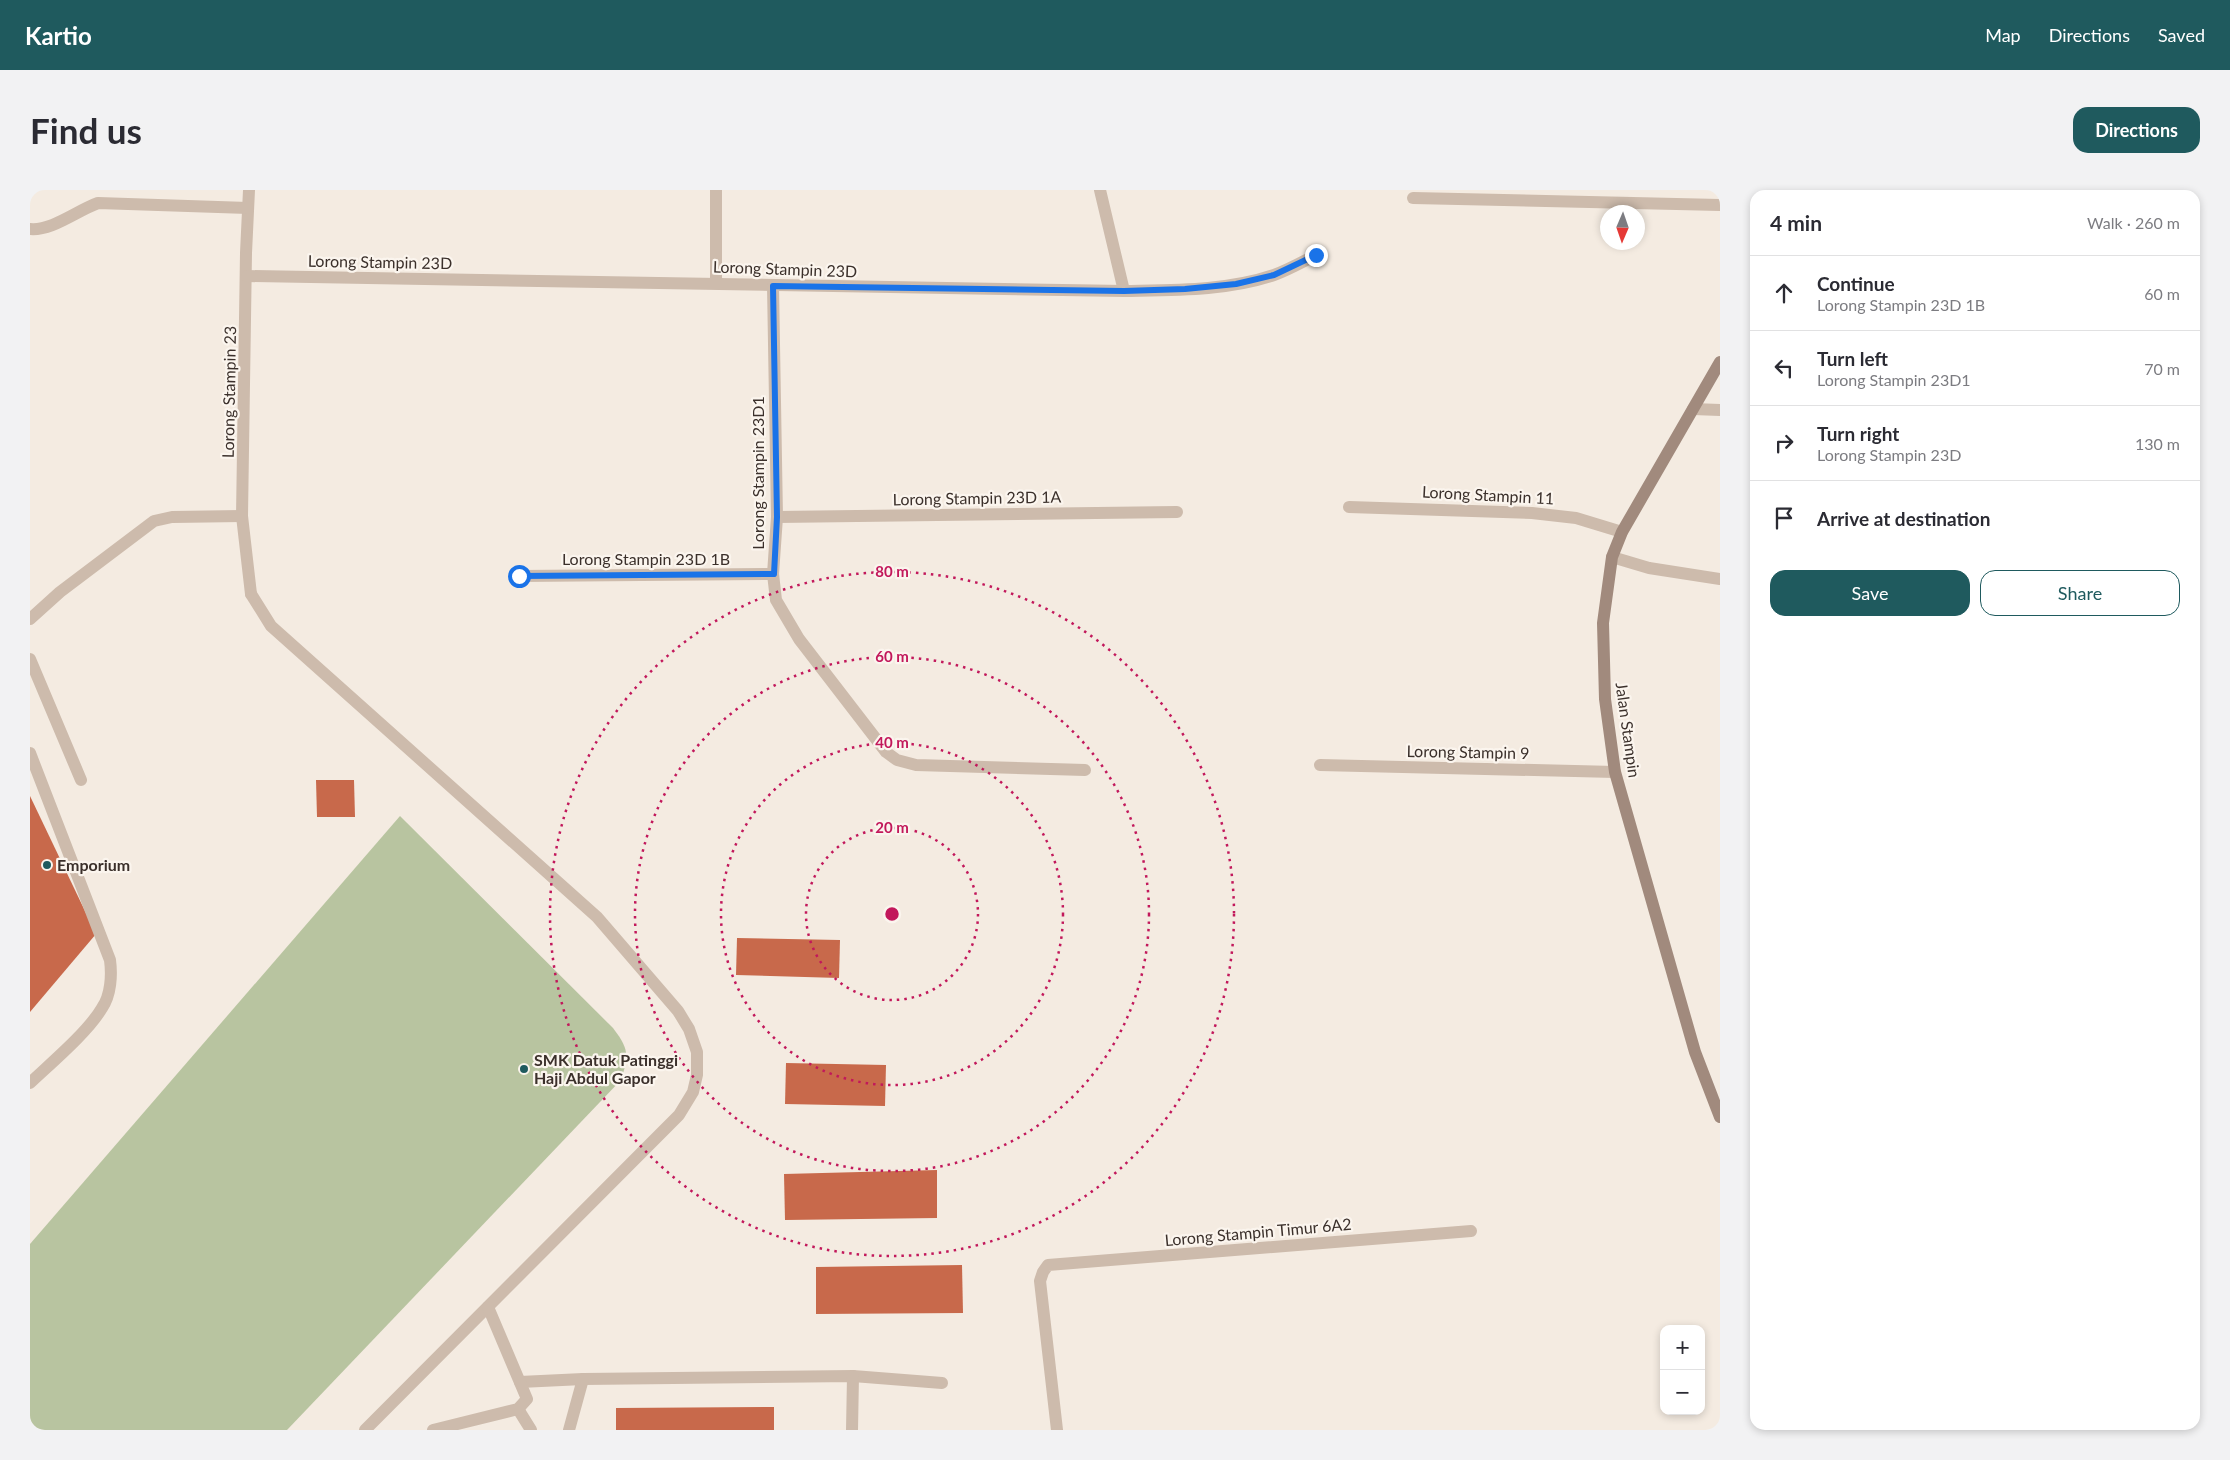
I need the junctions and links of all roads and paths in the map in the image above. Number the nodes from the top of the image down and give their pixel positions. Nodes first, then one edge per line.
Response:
1 (249, 190) edge
2 (716, 190) edge
3 (1100, 190) edge
4 (1412, 198) dead end
5 (1720, 205) edge
6 (248, 208) junction
7 (30, 229) edge
8 (1316, 255) dead end
9 (247, 276) junction
10 (716, 283) junction
11 (773, 286) junction
12 (1124, 291) junction
13 (1720, 362) edge
14 (1693, 409) junction
15 (1720, 410) edge
16 (1349, 506) dead end
17 (1177, 512) dead end
18 (242, 516) junction
19 (777, 517) junction
20 (1622, 532) junction
21 (1612, 557) junction
22 (774, 574) junction
23 (519, 576) dead end
24 (1720, 579) edge
25 (30, 619) edge
26 (30, 658) edge
27 (30, 753) edge
28 (1320, 765) dead end
29 (1085, 770) dead end
30 (1615, 772) junction
31 (81, 780) dead end
32 (30, 1083) edge
33 (1720, 1117) edge
34 (1471, 1231) dead end
35 (488, 1307) junction
36 (853, 1376) junction
37 (583, 1379) junction
38 (520, 1382) junction
39 (942, 1383) dead end
40 (518, 1410) junction
41 (365, 1430) edge
42 (433, 1430) edge
43 (531, 1430) edge
44 (570, 1430) edge
45 (852, 1430) edge
46 (1057, 1430) edge

1 - 6 street, Lorong Stampin 23
2 - 10 street
3 - 12 street
4 - 5 street
6 - 7 street
6 - 9 street, Lorong Stampin 23
8 - 12 street, Lorong Stampin 23D
9 - 10 street, Lorong Stampin 23D
9 - 18 street, Lorong Stampin 23
10 - 11 street, Lorong Stampin 23D
11 - 12 street, Lorong Stampin 23D
11 - 19 street, Lorong Stampin 23D1
13 - 14 street, Jalan Stampin
14 - 15 street
14 - 20 street, Jalan Stampin
16 - 20 street, Lorong Stampin 11
17 - 19 street, Lorong Stampin 23D 1A
18 - 25 street
18 - 35 street, Lorong Stampin 23
19 - 22 street, Lorong Stampin 23D1
20 - 21 street, Jalan Stampin
21 - 24 street
21 - 30 street, Jalan Stampin
22 - 23 street, Lorong Stampin 23D 1B
22 - 29 street, Lorong Stampin 23D1
26 - 31 street
27 - 32 street
28 - 30 street, Lorong Stampin 9
30 - 33 street, Jalan Stampin
34 - 46 street, Lorong Stampin Timur 6A2
35 - 38 street
35 - 41 street
36 - 37 street
36 - 39 street
36 - 45 street
37 - 38 street
37 - 44 street
38 - 40 street
40 - 42 street
40 - 43 street

